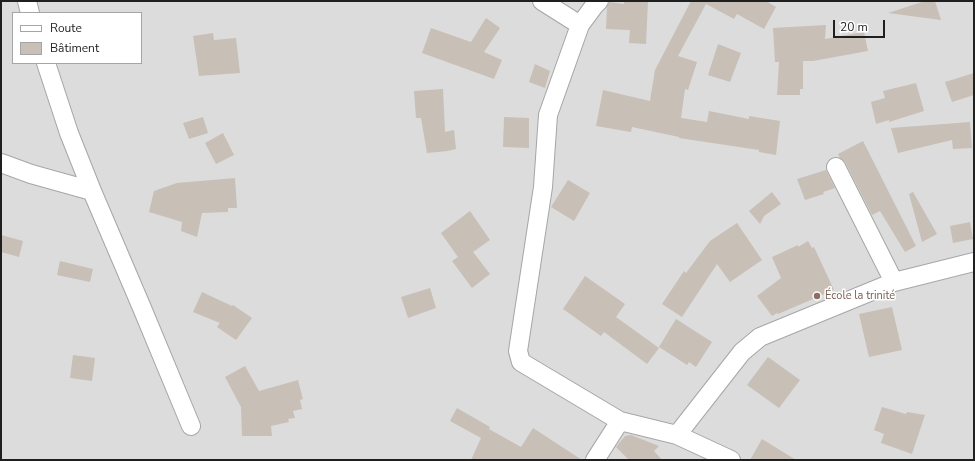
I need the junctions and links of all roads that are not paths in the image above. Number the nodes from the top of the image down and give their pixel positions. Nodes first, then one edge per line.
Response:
1 (27, 1) edge
2 (542, 1) edge
3 (599, 1) edge
4 (30, 12) edge
5 (580, 25) junction
6 (46, 64) edge
7 (1, 163) edge
8 (836, 167) dead end
9 (92, 191) junction
10 (974, 262) edge
11 (894, 282) junction
12 (620, 421) junction
13 (191, 426) dead end
14 (677, 436) junction
15 (595, 460) edge
16 (731, 460) edge

1 - 4 street
2 - 5 street
3 - 5 street
5 - 12 street
6 - 9 street
7 - 9 street
8 - 11 street
9 - 13 street
10 - 11 street
11 - 14 street
12 - 14 street
12 - 15 street
14 - 16 street

